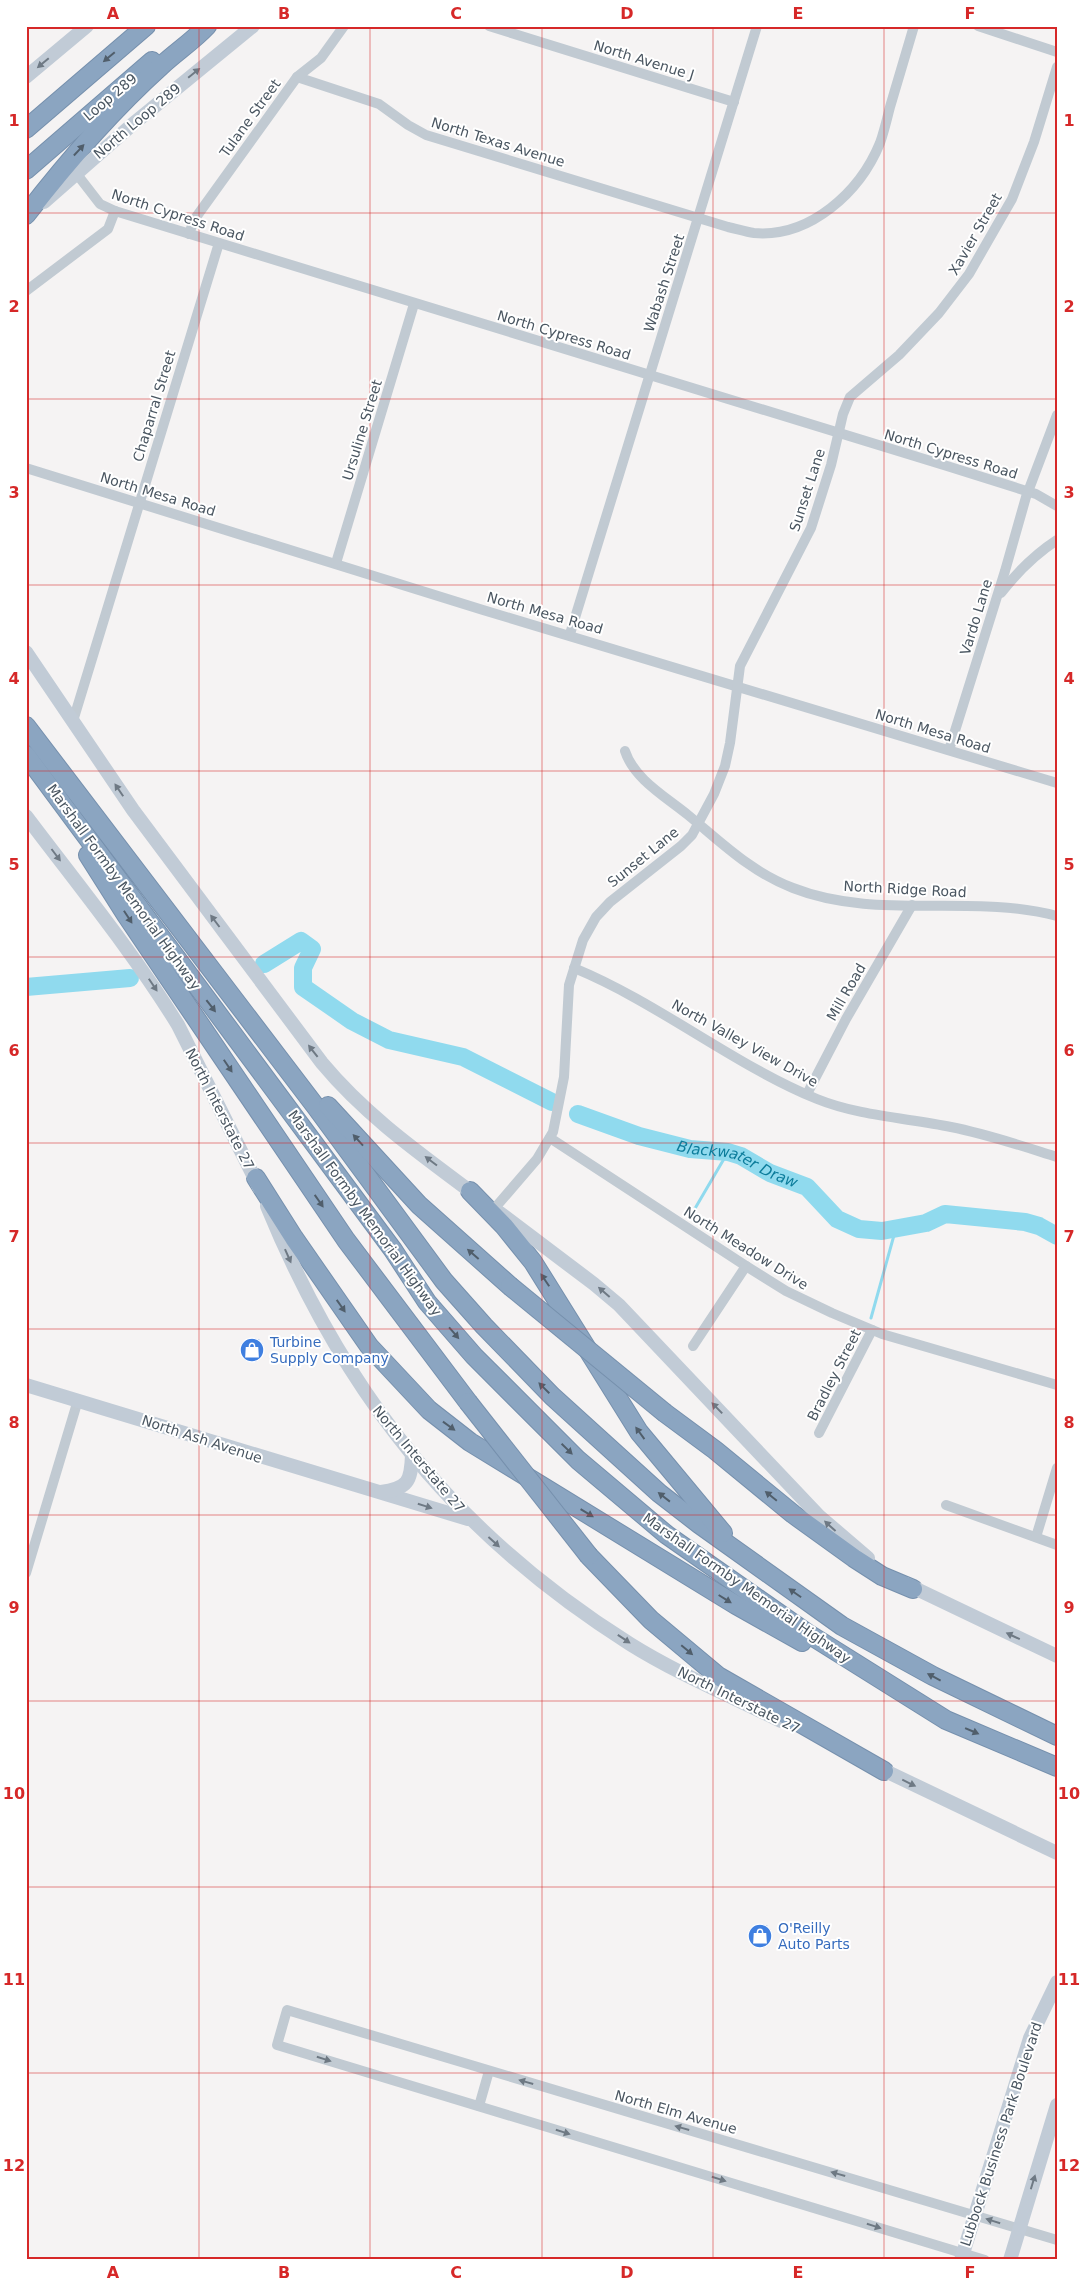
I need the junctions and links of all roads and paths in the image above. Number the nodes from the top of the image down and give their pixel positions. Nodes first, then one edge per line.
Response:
1 (87, 26) edge
2 (146, 26) edge
3 (195, 26) edge
4 (207, 26) edge
5 (253, 26) edge
6 (344, 26) edge
7 (489, 26) edge
8 (757, 26) edge
9 (914, 26) edge
10 (978, 26) edge
11 (1057, 52) edge
12 (1057, 67) edge
13 (26, 77) edge
14 (297, 77) junction
15 (734, 102) junction
16 (26, 129) edge
17 (26, 170) edge
18 (76, 173) junction
19 (115, 211) junction
20 (26, 216) edge
21 (699, 218) junction
22 (26, 220) edge
23 (189, 234) junction
24 (219, 243) junction
25 (26, 290) edge
26 (414, 304) junction
27 (649, 375) junction
28 (1057, 414) edge
29 (838, 433) junction
30 (26, 468) edge
31 (1028, 492) junction
32 (138, 502) junction
33 (1057, 506) edge
34 (1057, 540) edge
35 (336, 563) junction
36 (996, 600) junction
37 (570, 634) junction
38 (26, 652) edge
39 (736, 685) junction
40 (73, 721) junction
41 (26, 726) edge
42 (949, 750) junction
43 (625, 751) dead end
44 (26, 757) edge
45 (1057, 783) edge
46 (26, 816) edge
47 (699, 824) junction
48 (912, 905) junction
49 (1057, 916) edge
50 (574, 968) junction
51 (223, 987) junction
52 (807, 1094) junction
53 (550, 1138) junction
54 (1057, 1157) edge
55 (256, 1178) junction
56 (470, 1191) junction
57 (494, 1209) junction
58 (746, 1266) junction
59 (872, 1330) junction
60 (693, 1346) dead end
61 (26, 1385) edge
62 (1057, 1385) edge
63 (78, 1400) junction
64 (819, 1433) dead end
65 (412, 1455) junction
66 (1057, 1468) edge
67 (378, 1492) junction
68 (946, 1505) dead end
69 (471, 1520) junction
70 (1036, 1537) junction
71 (1057, 1544) edge
72 (738, 1551) junction
73 (26, 1573) edge
74 (913, 1589) junction
75 (1057, 1656) edge
76 (946, 1720) junction
77 (1057, 1736) edge
78 (1057, 1767) edge
79 (884, 1771) junction
80 (1057, 1852) edge
81 (1057, 1982) edge
82 (489, 2071) junction
83 (1057, 2105) edge
84 (479, 2106) junction
85 (974, 2215) junction
86 (1019, 2228) junction
87 (1057, 2240) edge
88 (962, 2256) edge
89 (985, 2260) edge
90 (1010, 2260) edge

1 -> 13 main road
2 -> 16 highway
3 - 17 highway, Loop 289
20 -> 4 highway
18 -> 5 main road, North Loop 289
6 - 14 street, Tulane Street
7 - 15 street, North Avenue J
8 - 15 street, Wabash Street
9 - 21 street, North Texas Avenue
10 - 11 street
12 - 29 street, Xavier Street
14 - 21 street, North Texas Avenue
14 - 23 street, Tulane Street
15 - 21 street, Wabash Street
18 - 19 street, North Cypress Road
18 - 22 main road, North Loop 289
19 - 23 street, North Cypress Road
19 - 25 street
21 - 27 street, Wabash Street
23 - 24 street, North Cypress Road
24 - 26 street, North Cypress Road
24 - 32 street, Chaparral Street
26 - 27 street, North Cypress Road
26 - 35 street, Ursuline Street
27 - 29 street, North Cypress Road
27 - 37 street, Wabash Street
28 - 31 street, Vardo Lane
29 - 31 street, North Cypress Road
29 - 39 street, Sunset Lane
30 - 32 street, North Mesa Road
31 - 33 street, North Cypress Road
31 - 36 street, Vardo Lane
32 - 35 street, North Mesa Road
32 - 40 street, Chaparral Street
34 - 36 street
35 - 37 street, North Mesa Road
36 - 42 street, Vardo Lane
37 - 39 street, North Mesa Road
38 - 40 main road
39 - 42 street, North Mesa Road
39 - 47 street, Sunset Lane
56 -> 40 main road
41 - 51 highway, Marshall Formby Memorial Highway
42 - 45 street, North Mesa Road
43 - 47 street, North Ridge Road
44 -> 76 highway, Marshall Formby Memorial Highway
44 -> 79 highway, bridge
46 -> 55 main road, North Interstate 27
47 - 48 street, North Ridge Road
47 - 50 street, Sunset Lane
48 - 49 street, North Ridge Road
48 - 52 street, Mill Road
50 - 52 street, North Valley View Drive
50 - 53 street, Sunset Lane
72 -> 51 highway, Marshall Formby Memorial Highway
74 -> 51 highway, bridge
52 - 54 street, North Valley View Drive
53 - 57 street, Sunset Lane
53 - 58 street, North Meadow Drive
55 -> 65 main road, North Interstate 27
55 -> 76 highway
56 - 57 main road
72 -> 56 highway
74 -> 57 main road
58 - 59 street, North Meadow Drive
58 - 60 street
59 - 62 street, North Meadow Drive
59 - 64 street, Bradley Street
61 - 63 main road, North Ash Avenue
63 - 67 main road, North Ash Avenue
63 - 73 street
65 - 67 main road, North Ash Avenue
65 - 69 main road, North Interstate 27
66 - 70 street
67 -> 69 main road, North Ash Avenue
68 - 70 street
69 -> 79 main road, North Interstate 27
70 - 71 street
77 -> 72 highway, Marshall Formby Memorial Highway
75 -> 74 main road
76 -> 78 highway, Marshall Formby Memorial Highway
79 -> 80 main road, North Interstate 27
81 - 85 main road, Lubbock Business Park Boulevard
82 - 84 street
82 -> 84 street, North Elm Avenue
85 -> 82 street, North Elm Avenue
86 -> 83 main road
84 -> 88 street
86 -> 85 street, North Elm Avenue
85 - 88 main road, Lubbock Business Park Boulevard
86 - 87 street, North Elm Avenue
86 - 90 main road
88 - 89 street

